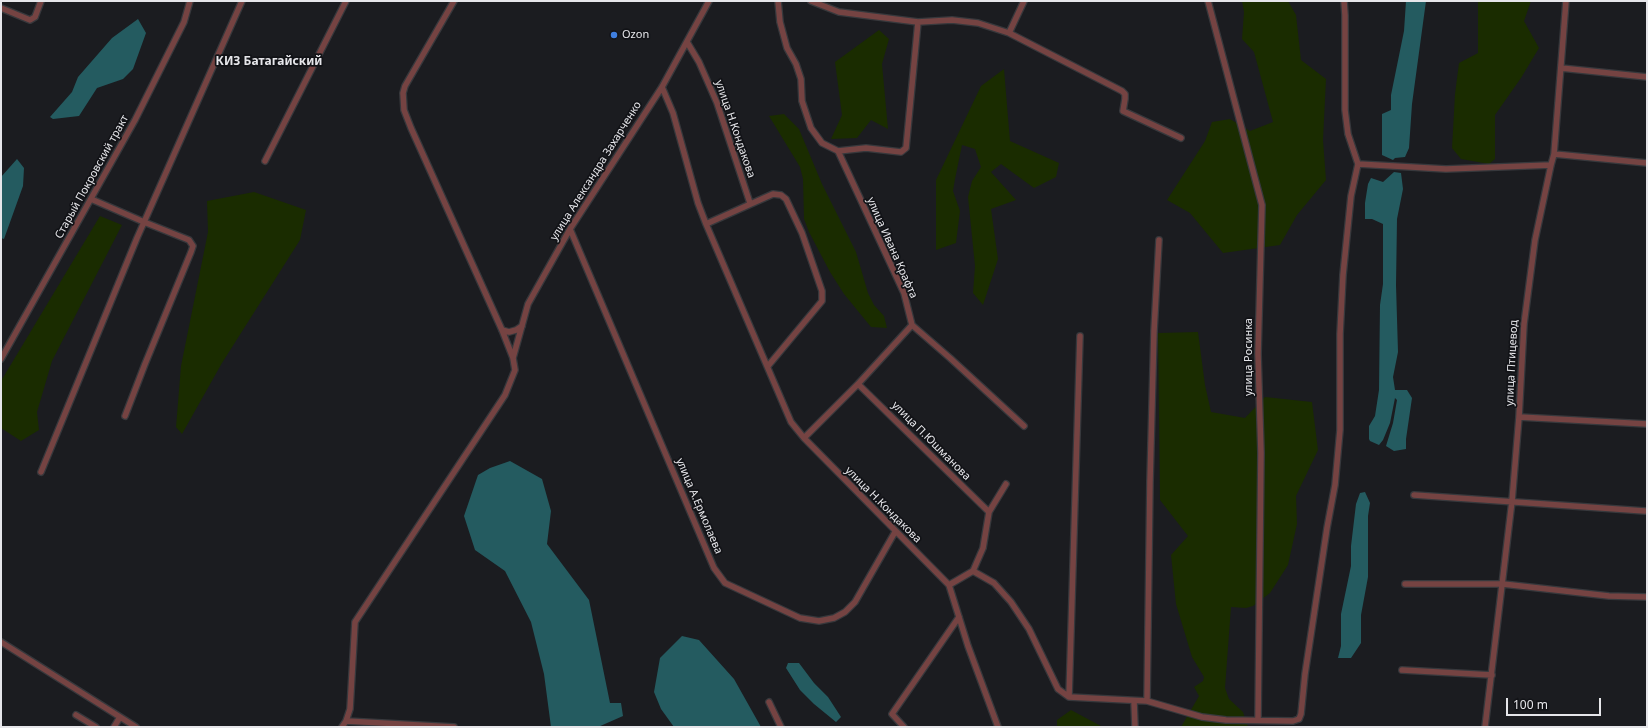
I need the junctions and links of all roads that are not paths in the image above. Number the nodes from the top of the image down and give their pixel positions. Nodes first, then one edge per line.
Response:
1 (41, 1) edge
2 (190, 1) edge
3 (242, 1) edge
4 (346, 1) edge
5 (454, 1) edge
6 (709, 1) edge
7 (778, 1) edge
8 (811, 1) edge
9 (1024, 1) edge
10 (1208, 1) edge
11 (1344, 1) edge
12 (1566, 1) edge
13 (1, 8) edge
14 (918, 22) junction
15 (1009, 33) junction
16 (687, 42) junction
17 (1561, 68) junction
18 (1647, 77) edge
19 (662, 87) junction
20 (1180, 138) dead end
21 (838, 152) junction
22 (1554, 154) junction
23 (265, 161) dead end
24 (1647, 163) edge
25 (1358, 164) junction
26 (1551, 165) junction
27 (91, 199) junction
28 (750, 203) junction
29 (144, 222) junction
30 (706, 224) junction
31 (570, 229) junction
32 (1159, 240) dead end
33 (912, 325) junction
34 (522, 326) junction
35 (502, 330) junction
36 (1080, 336) dead end
37 (513, 358) junction
38 (1, 359) edge
39 (768, 366) junction
40 (858, 384) junction
41 (125, 416) dead end
42 (1519, 417) junction
43 (1647, 424) edge
44 (1024, 426) dead end
45 (804, 438) junction
46 (41, 472) dead end
47 (1006, 484) dead end
48 (1414, 495) dead end
49 (1512, 501) junction
50 (1644, 511) dead end
51 (989, 512) junction
52 (895, 532) junction
53 (973, 571) junction
54 (1405, 584) dead end
55 (1502, 584) junction
56 (949, 585) junction
57 (1647, 597) edge
58 (959, 617) junction
59 (1, 642) edge
60 (1402, 670) dead end
61 (1492, 675) junction
62 (1069, 697) junction
63 (1134, 701) junction
64 (1147, 701) junction
65 (769, 702) dead end
66 (76, 715) dead end
67 (120, 717) junction
68 (1258, 720) junction
69 (346, 721) junction
70 (1271, 724) edge
71 (96, 727) edge
72 (114, 727) edge
73 (136, 727) edge
74 (342, 727) edge
75 (454, 727) edge
76 (781, 727) edge
77 (904, 727) edge
78 (998, 727) edge
79 (1135, 727) edge
80 (1484, 727) edge

1 - 13 street
2 - 27 street, Старый Покровский тракт
3 - 29 street
4 - 23 street
5 - 35 street
6 - 16 street, улица Александра Захарченко
7 - 21 street
8 - 14 street
9 - 15 street
10 - 68 street, улица Росинка
11 - 25 street
12 - 17 street, улица Птицевод
14 - 15 street
14 - 21 street
15 - 20 street
16 - 19 street, улица Александра Захарченко
16 - 28 street, улица Н.Кондакова
17 - 18 street
17 - 22 street, улица Птицевод
19 - 30 street, улица Н.Кондакова
19 - 31 street, улица Александра Захарченко
21 - 33 street, улица Ивана Крафта
22 - 24 street
22 - 26 street, улица Птицевод
25 - 26 street
25 - 70 street
26 - 42 street, улица Птицевод
27 - 29 street
27 - 38 street, Старый Покровский тракт
28 - 30 street
28 - 39 street
29 - 41 street
29 - 46 street
30 - 39 street, улица Н.Кондакова
31 - 34 street, улица Александра Захарченко
31 - 52 street, улица А.Ермолаева
32 - 64 street
33 - 40 street
33 - 44 street
34 - 35 street
34 - 37 street, улица Александра Захарченко
35 - 37 street
36 - 62 street
37 - 69 street
39 - 45 street, улица Н.Кондакова
40 - 45 street
40 - 51 street, улица П.Юшманова
42 - 43 street
42 - 49 street, улица Птицевод
45 - 52 street, улица Н.Кондакова
47 - 51 street
48 - 49 street
49 - 50 street
49 - 55 street, улица Птицевод
51 - 53 street
52 - 56 street, улица Н.Кондакова
53 - 56 street
53 - 62 street
54 - 55 street
55 - 57 street
55 - 61 street, улица Птицевод
56 - 58 street
58 - 77 street
58 - 78 street
59 - 67 street
60 - 61 street
61 - 80 street, улица Птицевод
62 - 63 street
63 - 64 street
63 - 79 street
64 - 68 street
65 - 76 street
66 - 71 street
67 - 72 street
67 - 73 street
68 - 70 street
69 - 74 street
69 - 75 street

